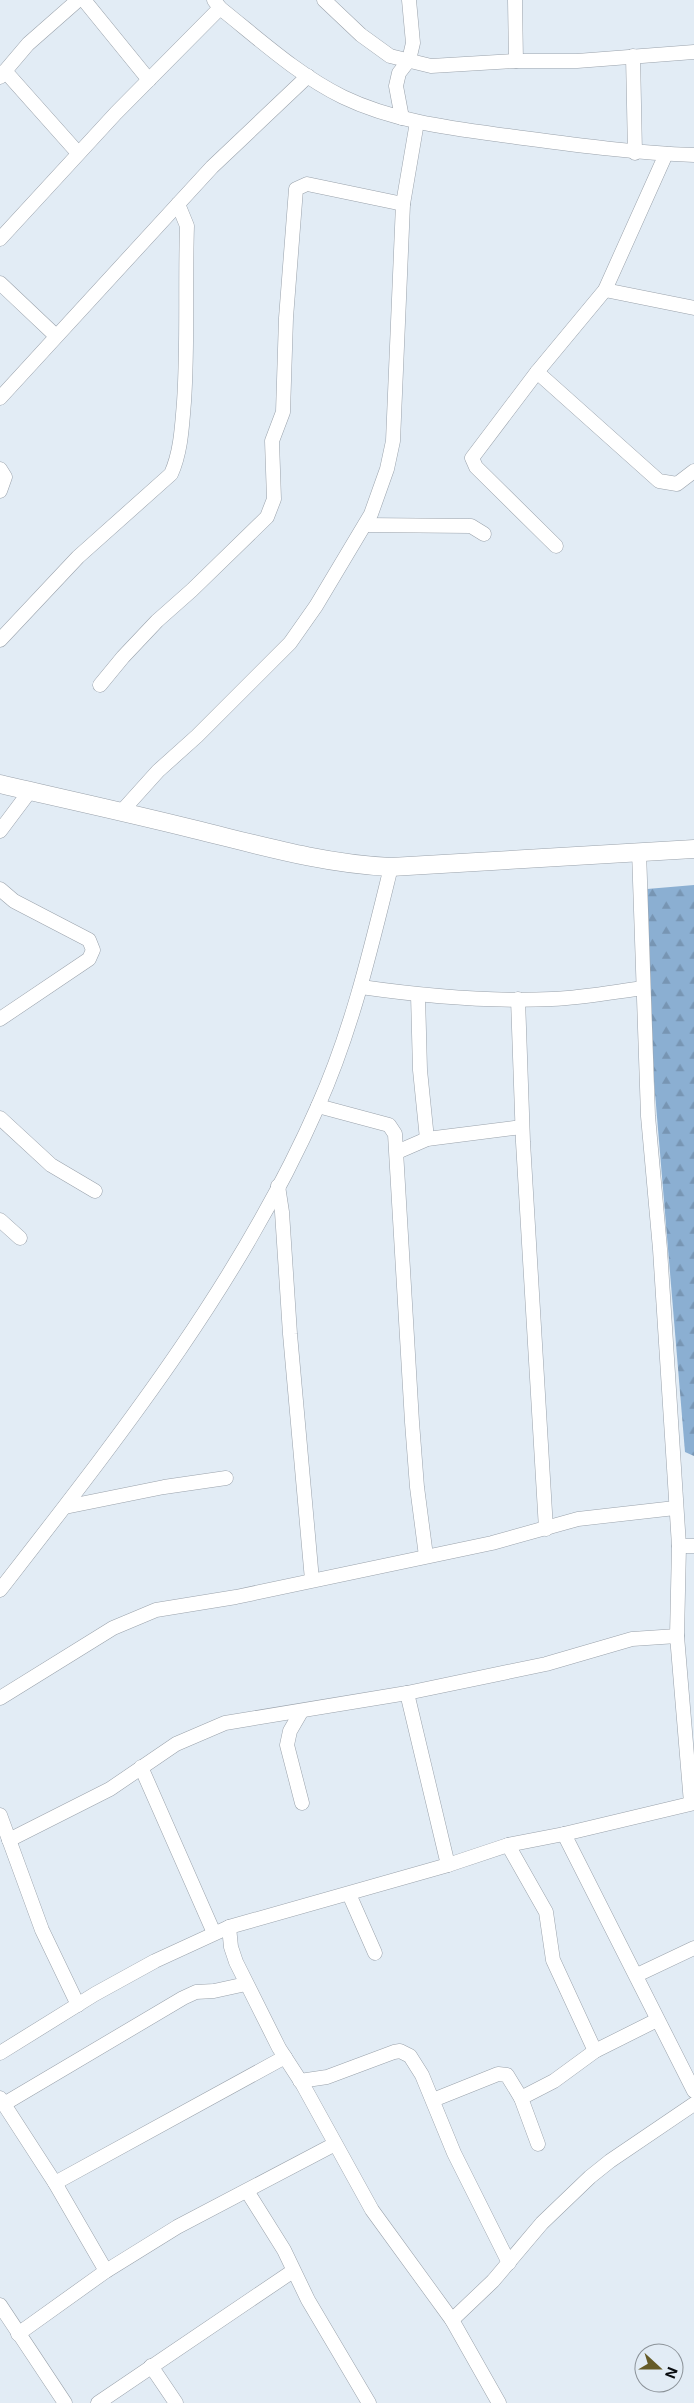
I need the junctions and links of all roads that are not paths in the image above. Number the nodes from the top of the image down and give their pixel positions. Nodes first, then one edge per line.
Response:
1 (78, 0) edge
2 (84, 0) edge
3 (324, 0) edge
4 (409, 0) edge
5 (515, 0) edge
6 (217, 4) edge
7 (694, 52) edge
8 (633, 56) junction
9 (409, 60) junction
10 (516, 61) junction
11 (2, 74) edge
12 (308, 76) junction
13 (149, 80) junction
14 (402, 118) junction
15 (416, 122) junction
16 (78, 153) junction
17 (635, 153) junction
18 (666, 154) junction
19 (694, 155) edge
20 (178, 204) junction
21 (403, 204) junction
22 (0, 239) edge
23 (0, 283) edge
24 (605, 290) junction
25 (694, 308) edge
26 (56, 336) junction
27 (537, 372) junction
28 (0, 398) edge
29 (0, 470) edge
30 (694, 471) edge
31 (0, 491) edge
32 (365, 526) junction
33 (484, 534) dead end
34 (556, 546) dead end
35 (0, 640) edge
36 (100, 685) dead end
37 (0, 784) edge
38 (30, 791) junction
39 (122, 811) junction
40 (0, 831) edge
41 (694, 849) edge
42 (639, 851) junction
43 (391, 867) junction
44 (0, 889) edge
45 (361, 987) junction
46 (643, 988) junction
47 (418, 995) junction
48 (518, 999) junction
49 (0, 1019) edge
50 (318, 1106) junction
51 (0, 1118) edge
52 (522, 1127) junction
53 (427, 1139) junction
54 (397, 1152) junction
55 (278, 1186) junction
56 (95, 1191) dead end
57 (0, 1220) edge
58 (20, 1238) dead end
59 (226, 1478) dead end
60 (65, 1507) junction
61 (675, 1508) junction
62 (546, 1528) junction
63 (679, 1546) junction
64 (694, 1546) edge
65 (426, 1556) junction
66 (312, 1580) junction
67 (0, 1590) edge
68 (678, 1636) junction
69 (407, 1693) junction
70 (0, 1698) edge
71 (302, 1712) junction
72 (141, 1767) junction
73 (302, 1803) dead end
74 (692, 1803) edge
75 (1, 1819) edge
76 (564, 1834) junction
77 (9, 1840) junction
78 (508, 1845) junction
79 (448, 1865) junction
80 (349, 1894) junction
81 (229, 1927) junction
82 (214, 1933) junction
83 (694, 1948) edge
84 (374, 1953) dead end
85 (637, 1975) junction
86 (246, 1984) junction
87 (78, 2005) junction
88 (657, 2020) junction
89 (594, 2051) junction
90 (0, 2053) edge
91 (285, 2057) junction
92 (300, 2081) junction
93 (693, 2086) edge
94 (521, 2098) junction
95 (433, 2100) junction
96 (2, 2101) edge
97 (694, 2104) edge
98 (335, 2144) junction
99 (538, 2144) dead end
100 (55, 2183) junction
101 (247, 2191) junction
102 (509, 2263) junction
103 (293, 2271) junction
104 (106, 2272) junction
105 (0, 2305) edge
106 (452, 2320) junction
107 (18, 2334) junction
108 (151, 2366) junction
109 (66, 2403) edge
110 (98, 2403) edge
111 (176, 2403) edge
112 (369, 2403) edge
113 (498, 2403) edge

1 - 11 street
2 - 13 street
3 - 9 street
4 - 9 street
5 - 10 street
6 - 12 street
6 - 13 street
7 - 8 street
8 - 10 street
8 - 17 street
9 - 10 street
9 - 14 street
11 - 16 street
12 - 14 street
12 - 20 street
13 - 16 street
14 - 15 street
15 - 17 street
15 - 21 street
16 - 22 street
17 - 18 street
18 - 19 street
18 - 24 street
20 - 26 street
20 - 35 street
21 - 32 street
21 - 36 street
23 - 26 street
24 - 25 street
24 - 27 street
26 - 28 street
27 - 30 street
27 - 34 street
29 - 31 street
32 - 33 street
32 - 39 street
37 - 38 main road
38 - 39 main road
38 - 40 street
39 - 43 main road
41 - 42 main road
42 - 43 main road
42 - 46 street
43 - 45 street
44 - 49 street
45 - 47 street
45 - 50 street
46 - 48 street
46 - 61 street
47 - 48 street
47 - 53 street
48 - 52 street
50 - 54 street
50 - 55 street
51 - 56 street
52 - 53 street
52 - 62 street
53 - 54 street
54 - 65 street
55 - 60 street
55 - 66 street
57 - 58 street
59 - 60 street
60 - 67 street
61 - 62 street
61 - 63 street
62 - 65 street
63 - 64 street
63 - 68 street
65 - 66 street
66 - 70 street
68 - 69 street
68 - 74 street
69 - 71 street
69 - 79 street
71 - 72 street
71 - 73 street
72 - 77 street
72 - 82 street
74 - 76 street
75 - 77 street
76 - 78 street
76 - 85 street
77 - 87 street
78 - 79 street
78 - 89 street
79 - 80 street
80 - 81 street
80 - 84 street
81 - 82 street
81 - 86 street
82 - 87 street
83 - 85 street
85 - 88 street
86 - 91 street
86 - 96 street
87 - 90 street
88 - 89 street
88 - 93 street
89 - 94 street
91 - 92 street
91 - 100 street
92 - 95 street
92 - 98 street
94 - 95 street
94 - 99 street
95 - 102 street
96 - 100 street
97 - 102 street
98 - 101 street
98 - 106 street
100 - 104 street
101 - 103 street
101 - 104 street
102 - 106 street
103 - 108 street
103 - 112 street
104 - 107 street
105 - 107 street
106 - 113 street
107 - 109 street
108 - 110 street
108 - 111 street

